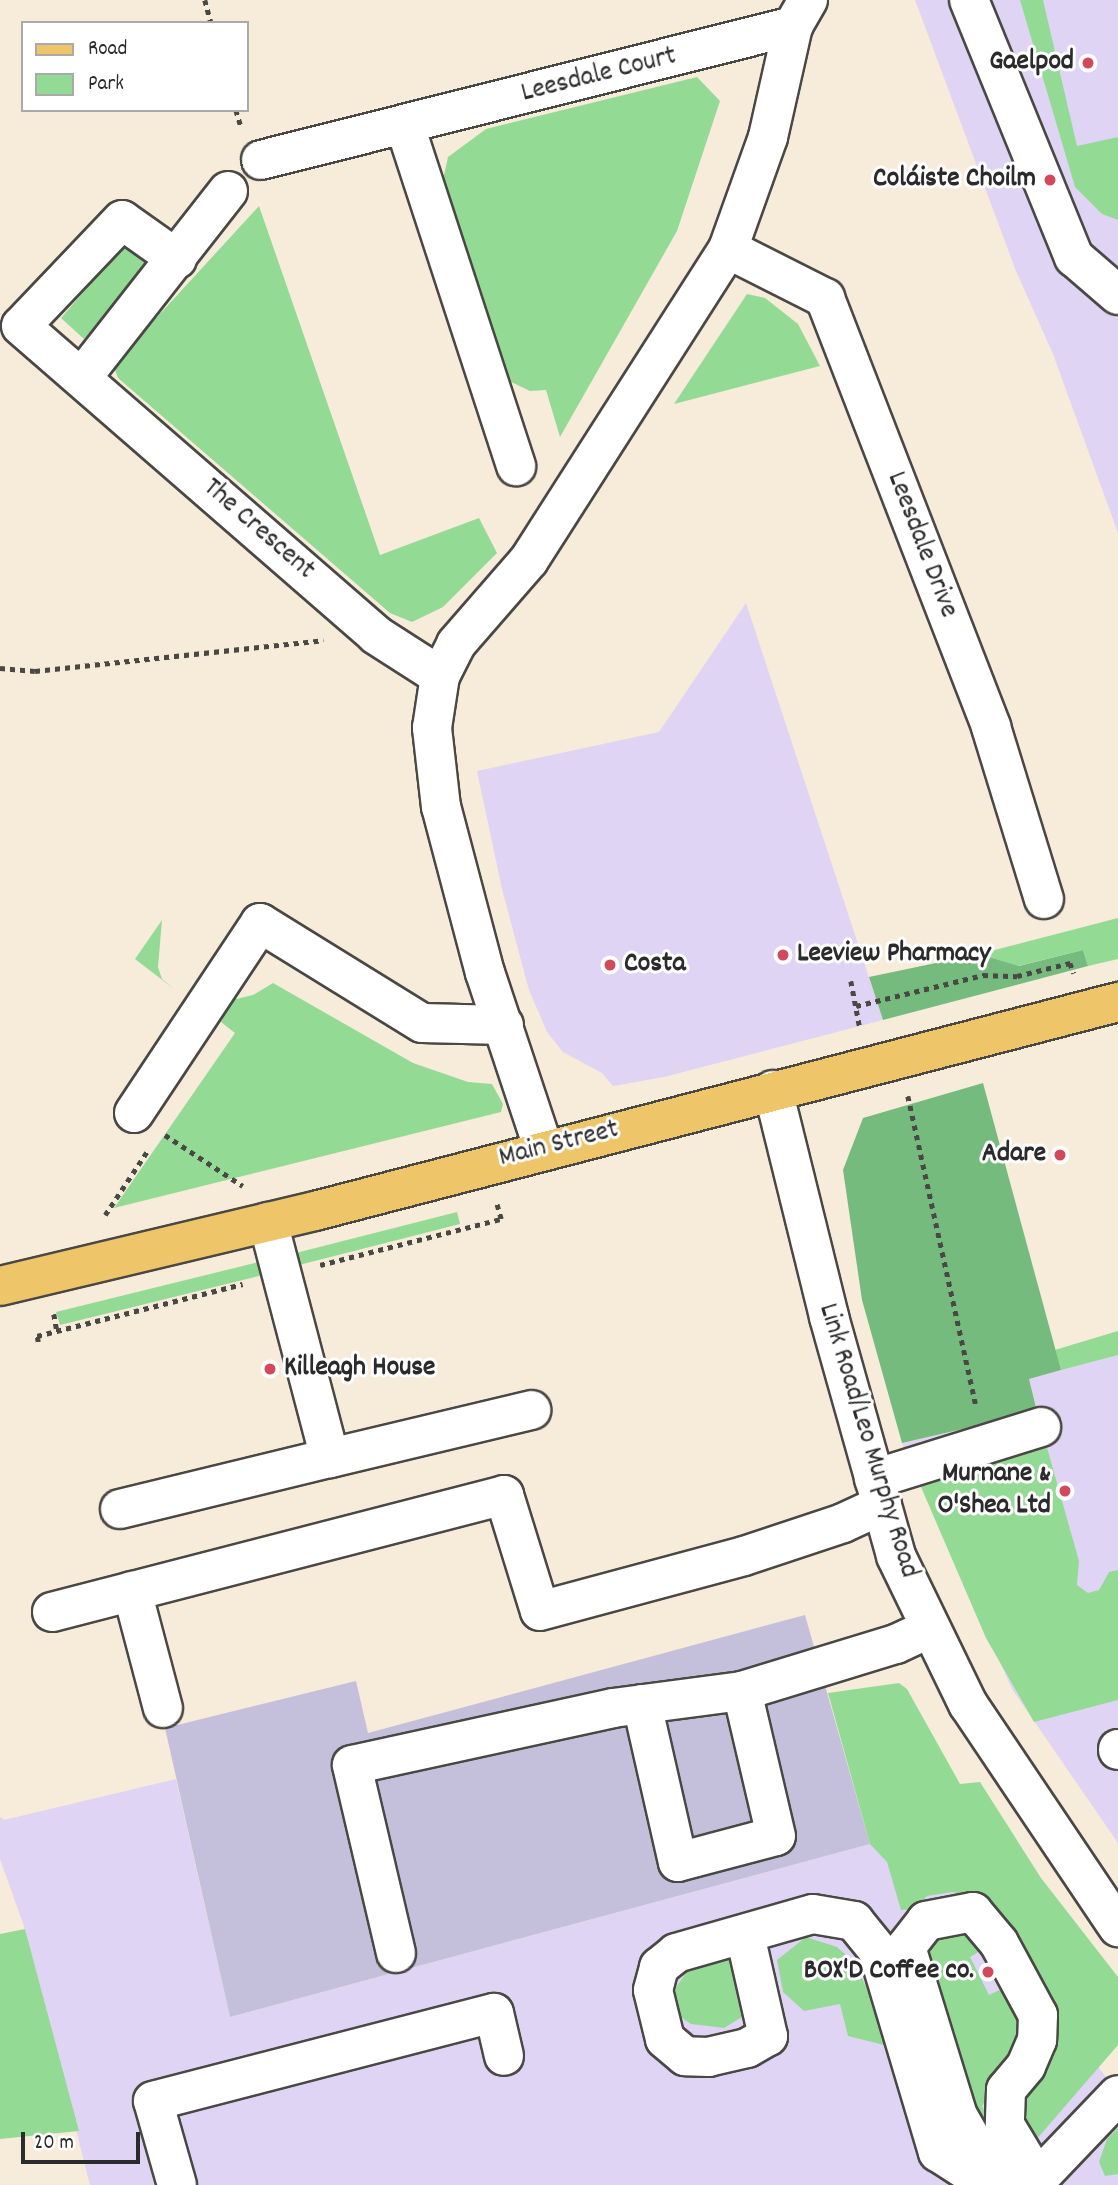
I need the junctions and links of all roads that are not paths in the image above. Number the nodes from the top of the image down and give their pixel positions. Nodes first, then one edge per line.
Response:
1 (969, 0) edge
2 (801, 13) edge
3 (405, 126) junction
4 (261, 160) dead end
5 (228, 191) dead end
6 (728, 249) junction
7 (177, 259) junction
8 (1118, 295) edge
9 (83, 376) junction
10 (516, 466) dead end
11 (440, 676) junction
12 (1044, 898) dead end
13 (1118, 1002) edge
14 (504, 1025) junction
15 (773, 1090) junction
16 (134, 1113) dead end
17 (544, 1150) junction
18 (268, 1222) junction
19 (0, 1286) edge
20 (531, 1410) dead end
21 (1041, 1427) dead end
22 (330, 1458) junction
23 (878, 1492) junction
24 (120, 1509) dead end
25 (132, 1591) junction
26 (52, 1612) dead end
27 (928, 1629) junction
28 (742, 1691) junction
29 (642, 1704) junction
30 (163, 1708) dead end
31 (1117, 1924) edge
32 (746, 1935) dead end
33 (396, 1952) dead end
34 (504, 2056) dead end
35 (1118, 2095) edge
36 (1046, 2180) edge
37 (177, 2185) edge
38 (989, 2185) edge

1 - 8 street
2 - 3 street, Leesdale Court
2 - 6 street
3 - 4 street, Leesdale Court
3 - 10 street
5 - 7 street
6 - 11 street
6 - 12 street, Leesdale Drive
7 - 9 street
7 - 9 street, The Crescent
9 - 11 street, The Crescent
11 - 14 street
13 - 15 main road, Main Street
14 - 16 street
14 - 17 street
15 - 17 main road, Main Street
15 - 23 street, Link Road/Leo Murphy Road
17 - 18 main road, Main Street
18 - 19 main road, Main Street
18 - 22 street
20 - 22 street
21 - 23 street
22 - 24 street
23 - 25 street
23 - 27 street, Link Road/Leo Murphy Road
25 - 26 street
25 - 30 street
27 - 28 street
27 - 31 street, Link Road/Leo Murphy Road
28 - 29 street
28 - 29 street
29 - 33 street
32 - 38 street
34 - 37 street
35 - 36 street
36 - 36 street

